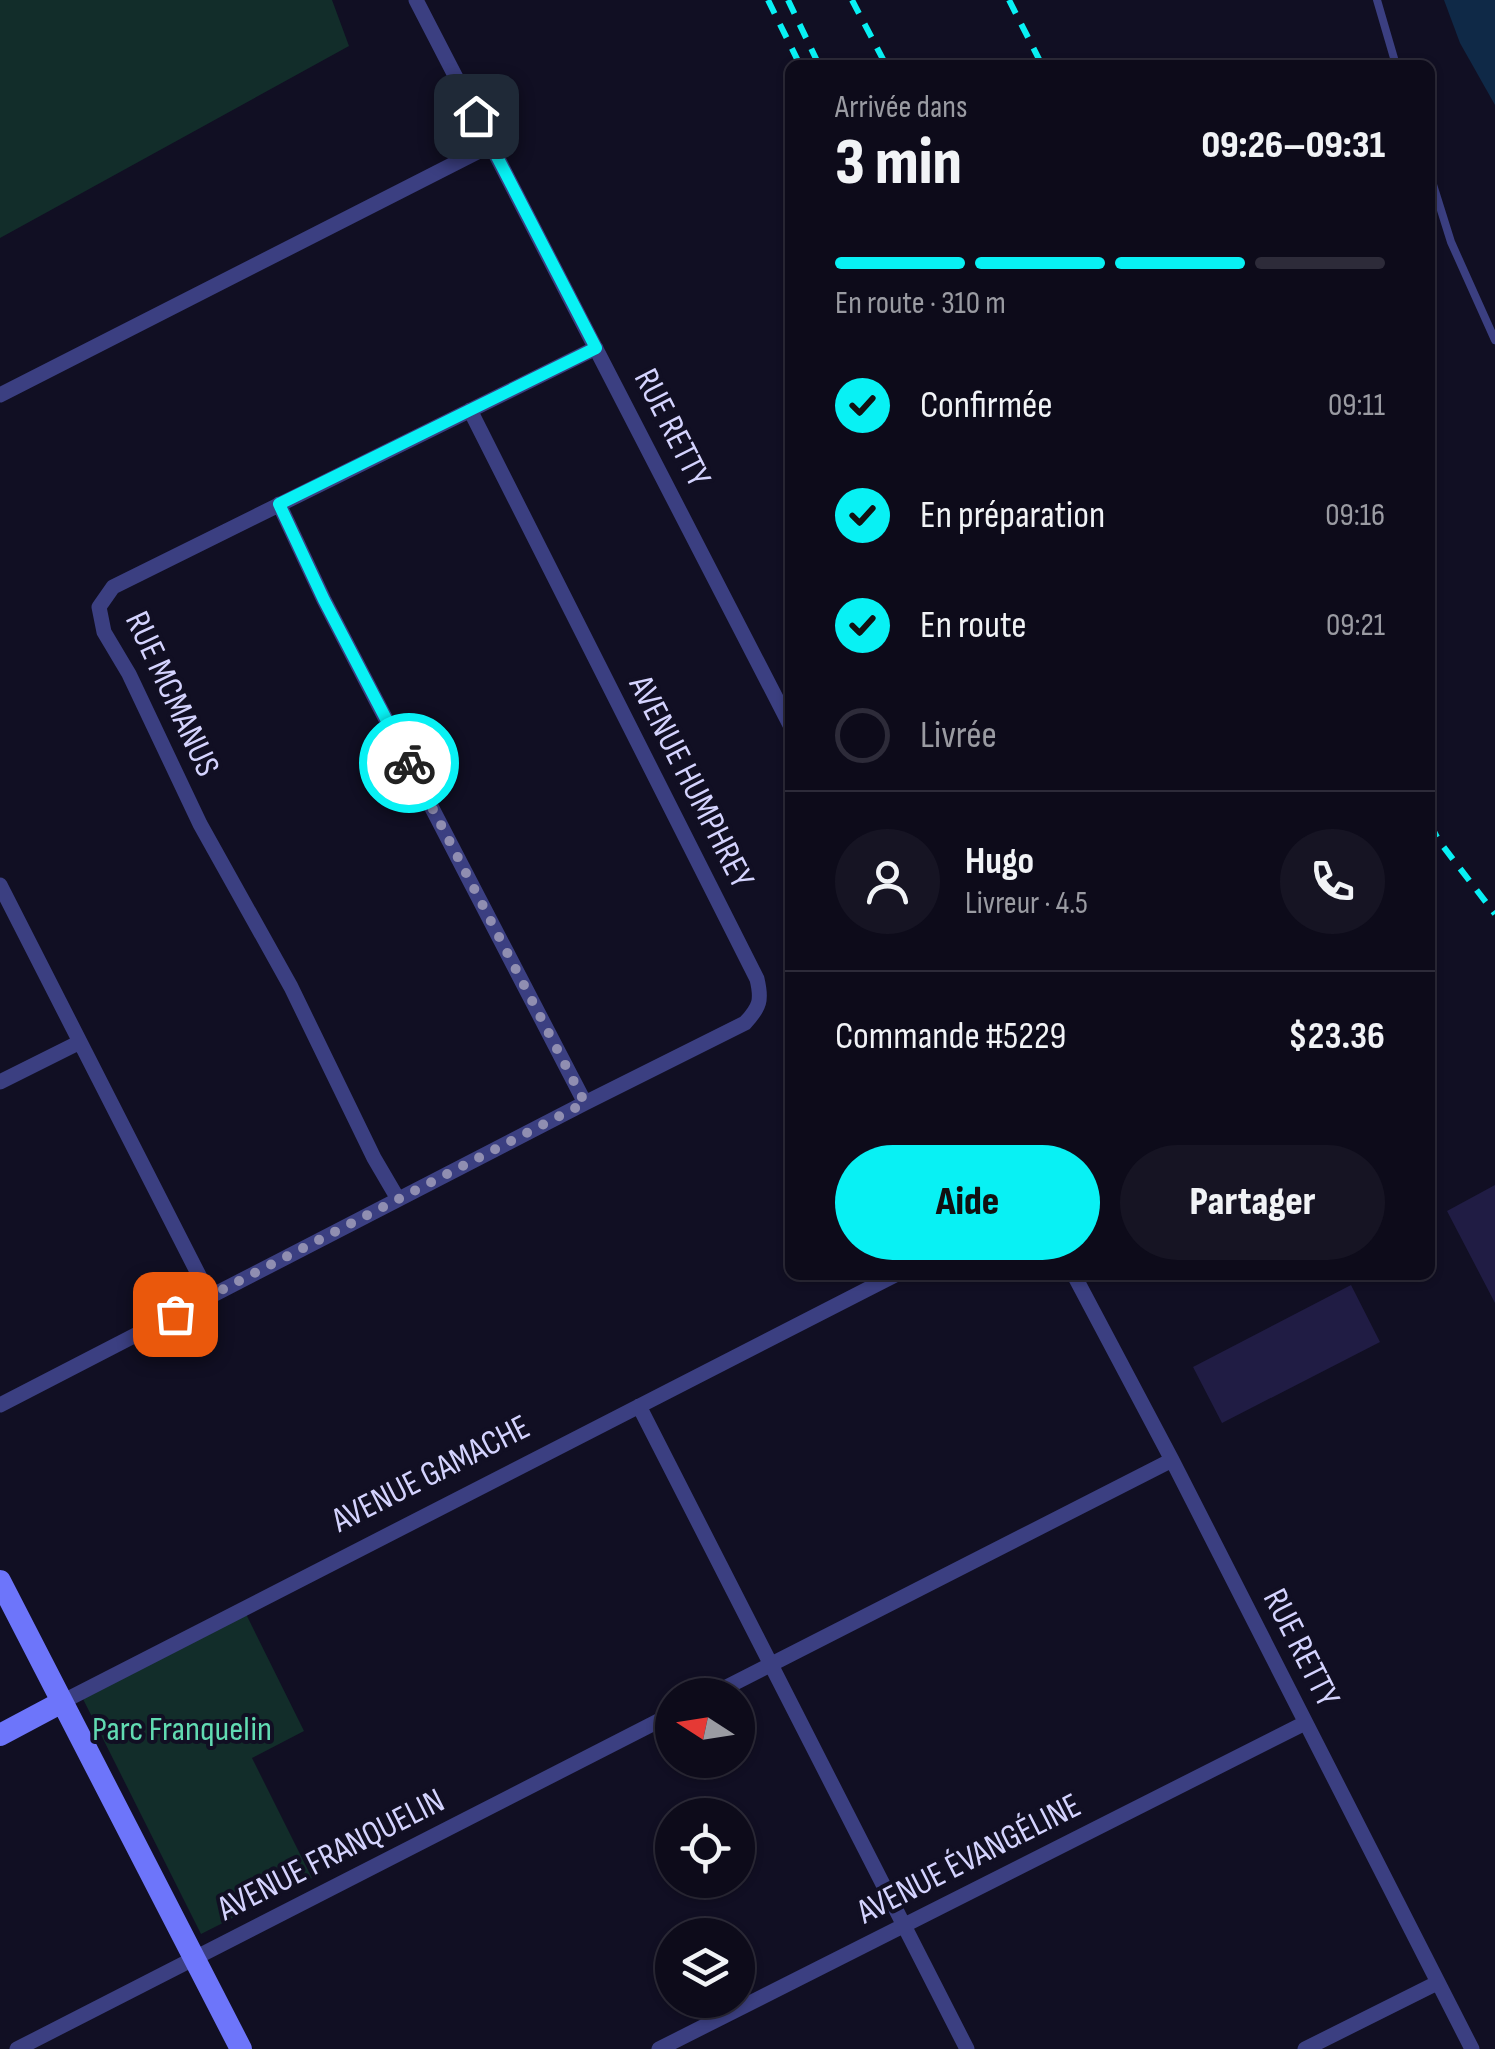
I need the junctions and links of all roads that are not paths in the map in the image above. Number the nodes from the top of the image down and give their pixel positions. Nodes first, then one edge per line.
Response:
1 (416, 0) edge
2 (1377, 0) edge
3 (1395, 60) edge
4 (491, 145) junction
5 (1435, 192) edge
6 (1495, 340) edge
7 (596, 348) junction
8 (0, 395) edge
9 (470, 410) junction
10 (279, 504) junction
11 (785, 715) edge
12 (0, 886) edge
13 (80, 1042) junction
14 (0, 1082) edge
15 (585, 1103) junction
16 (398, 1199) junction
17 (885, 1280) edge
18 (1077, 1280) edge
19 (210, 1296) junction
20 (0, 1405) edge
21 (639, 1406) junction
22 (1172, 1460) junction
23 (0, 1581) edge
24 (771, 1664) junction
25 (743, 1678) edge
26 (62, 1702) junction
27 (655, 1723) edge
28 (1305, 1723) junction
29 (0, 1735) edge
30 (904, 1926) junction
31 (194, 1958) junction
32 (1436, 1982) junction
33 (17, 2049) edge
34 (241, 2049) edge
35 (660, 2049) edge
36 (967, 2049) edge
37 (1305, 2049) edge
38 (1472, 2049) edge

1 - 4 street, RUE RETTY
2 - 3 lane
4 - 7 street, RUE RETTY
4 - 8 street
5 - 6 lane
7 - 9 street, RUE MCMANUS
7 - 11 street, RUE RETTY
9 - 10 street, RUE MCMANUS
9 - 15 street, AVENUE HUMPHREY
10 - 15 street
10 - 16 street, RUE MCMANUS
12 - 13 street
13 - 14 street
13 - 19 street
15 - 16 street, AVENUE HUMPHREY
16 - 19 street, AVENUE HUMPHREY
17 - 21 street, AVENUE GAMACHE
18 - 22 street, RUE RETTY
19 - 20 street, AVENUE HUMPHREY
21 - 24 street
21 - 26 street, AVENUE GAMACHE
22 - 24 street
22 - 28 street, RUE RETTY
23 - 26 street
24 - 25 street
24 - 30 street
26 - 29 street, AVENUE GAMACHE
26 - 31 street
27 - 31 street, AVENUE FRANQUELIN
28 - 30 street, AVENUE ÉVANGÉLINE
28 - 32 street, RUE RETTY
30 - 35 street, AVENUE ÉVANGÉLINE
30 - 36 street
31 - 33 street, AVENUE FRANQUELIN
31 - 34 street
32 - 37 street
32 - 38 street, RUE RETTY

